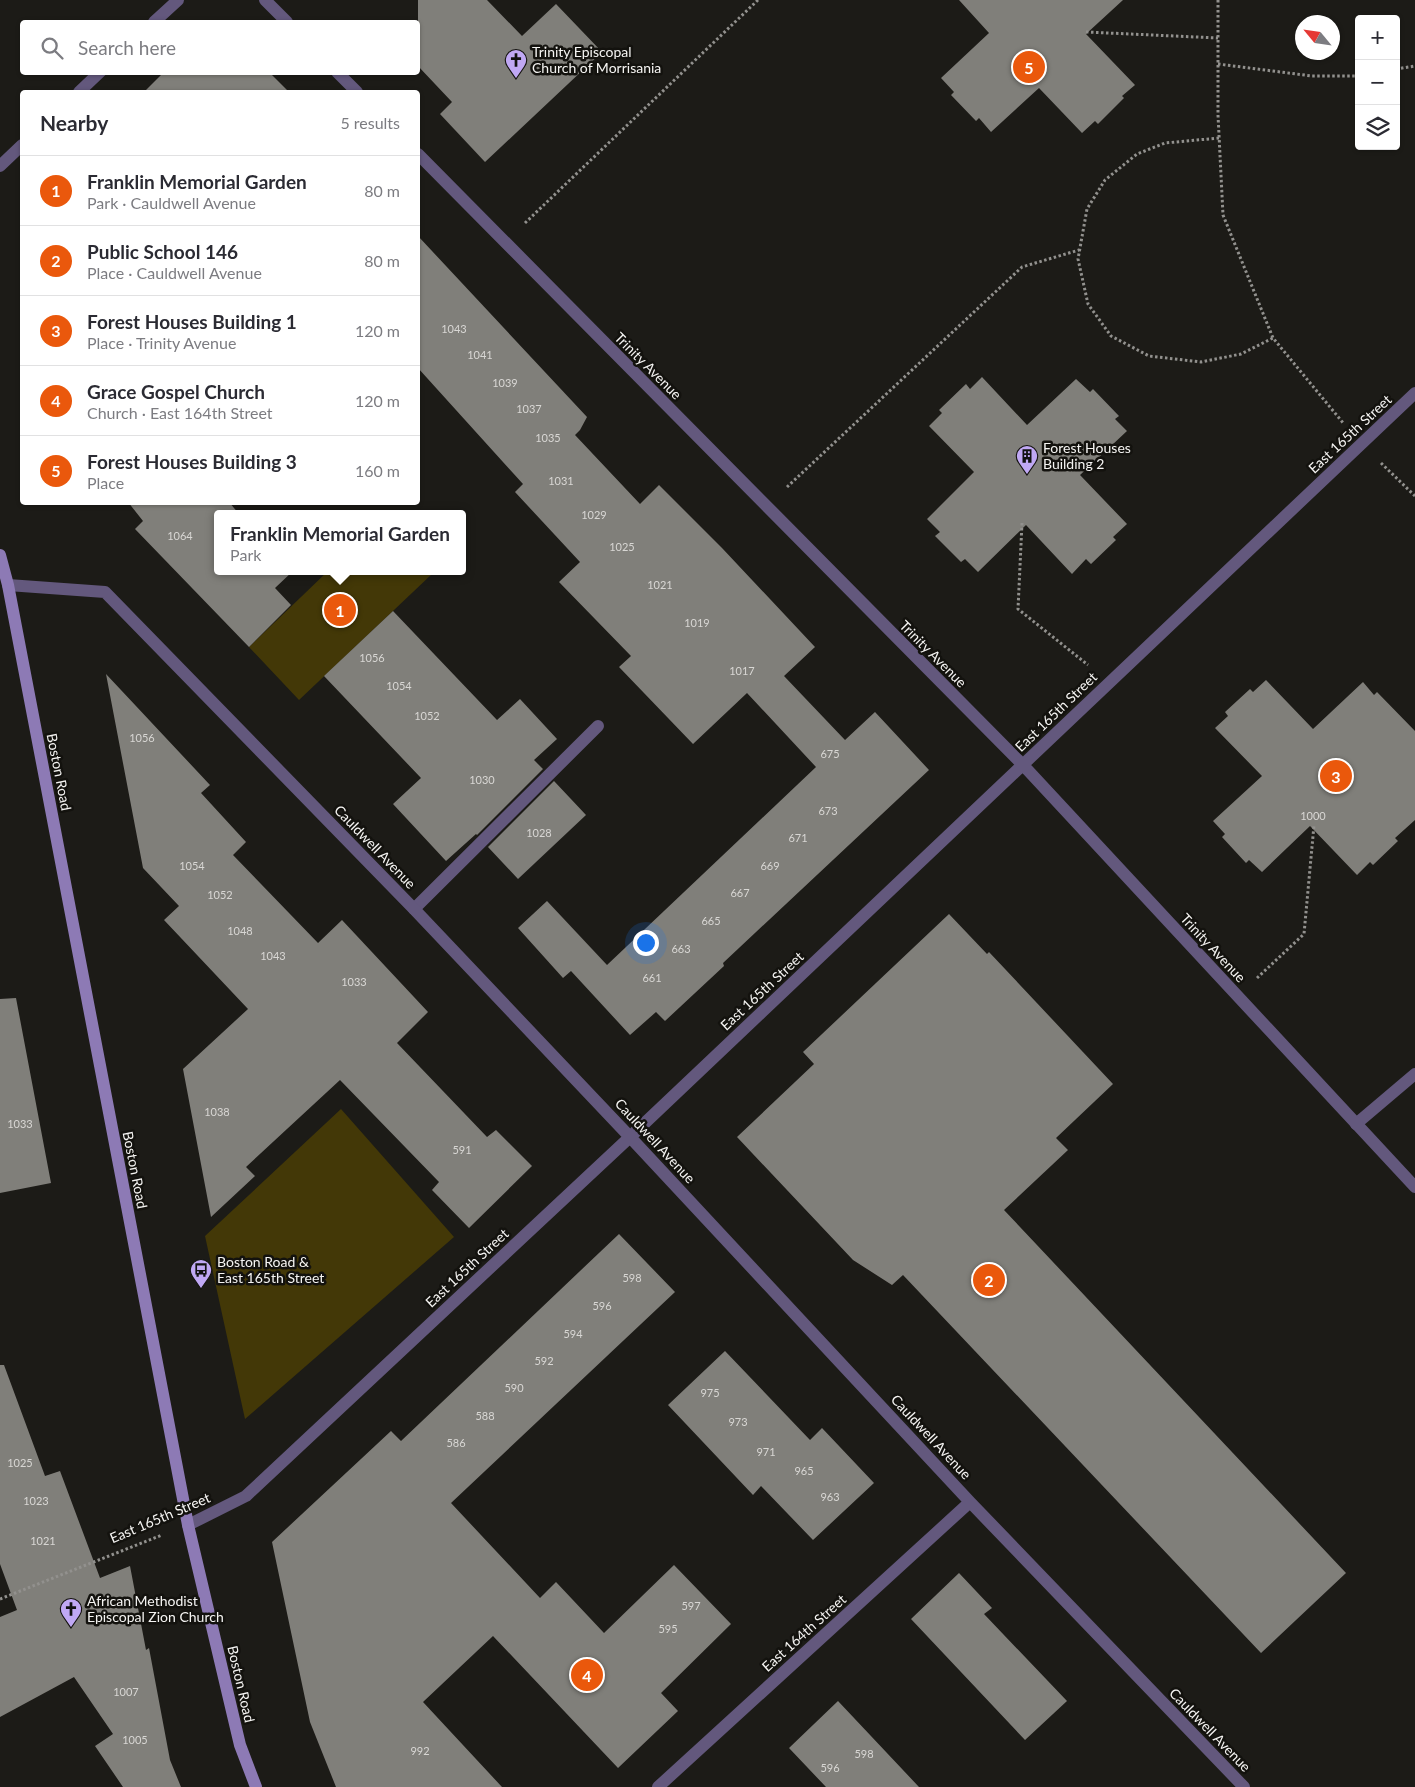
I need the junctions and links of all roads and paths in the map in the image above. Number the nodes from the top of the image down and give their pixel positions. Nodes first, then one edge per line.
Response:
1 (178, 0) edge
2 (265, 0) edge
3 (758, 0) edge
4 (1218, 0) edge
5 (156, 20) edge
6 (286, 20) edge
7 (1086, 32) dead end
8 (1218, 38) junction
9 (1218, 64) junction
10 (1415, 66) edge
11 (1400, 68) edge
12 (97, 75) edge
13 (340, 75) edge
14 (1355, 76) edge
15 (81, 90) edge
16 (355, 90) edge
17 (1219, 138) junction
18 (20, 147) edge
19 (420, 156) edge
20 (0, 166) edge
21 (505, 242) junction
22 (1079, 250) junction
23 (1273, 338) junction
24 (1415, 393) edge
25 (1361, 444) junction
26 (1415, 496) edge
27 (766, 506) junction
28 (1022, 523) dead end
29 (0, 555) edge
30 (8, 585) junction
31 (1110, 682) junction
32 (598, 726) dead end
33 (1022, 765) junction
34 (1314, 825) dead end
35 (414, 909) junction
36 (1237, 996) junction
37 (1415, 1074) edge
38 (1356, 1124) junction
39 (630, 1137) junction
40 (1415, 1187) edge
41 (970, 1502) junction
42 (188, 1525) junction
43 (0, 1599) edge
44 (256, 1787) edge
45 (658, 1787) edge
46 (1244, 1787) edge

1 - 5 street
2 - 6 street
3 - 21 path
4 - 8 path
7 - 8 path
8 - 9 path
9 - 14 path
9 - 17 path
10 - 11 path
12 - 15 street
13 - 16 street
17 - 22 path
17 - 23 path
18 - 20 street
19 - 21 street, Trinity Avenue
21 - 27 street, Trinity Avenue
22 - 23 path
22 - 27 path
23 - 25 path
24 - 25 street, East 165th Street
25 - 26 path
25 - 31 street, East 165th Street
27 - 33 street, Trinity Avenue
28 - 31 path
29 - 30 main road, Boston Road
30 - 35 street, Cauldwell Avenue
30 - 42 main road, Boston Road
31 - 33 street, East 165th Street
32 - 35 street
33 - 36 street, Trinity Avenue
33 - 39 street, East 165th Street
34 - 36 path
35 - 39 street, Cauldwell Avenue
36 - 38 street, Trinity Avenue
37 - 38 street
38 - 40 street, Trinity Avenue
39 - 41 street, Cauldwell Avenue
39 - 42 street, East 165th Street
41 - 45 street, East 164th Street
41 - 46 street, Cauldwell Avenue
42 - 43 path, East 165th Street
42 - 44 main road, Boston Road

